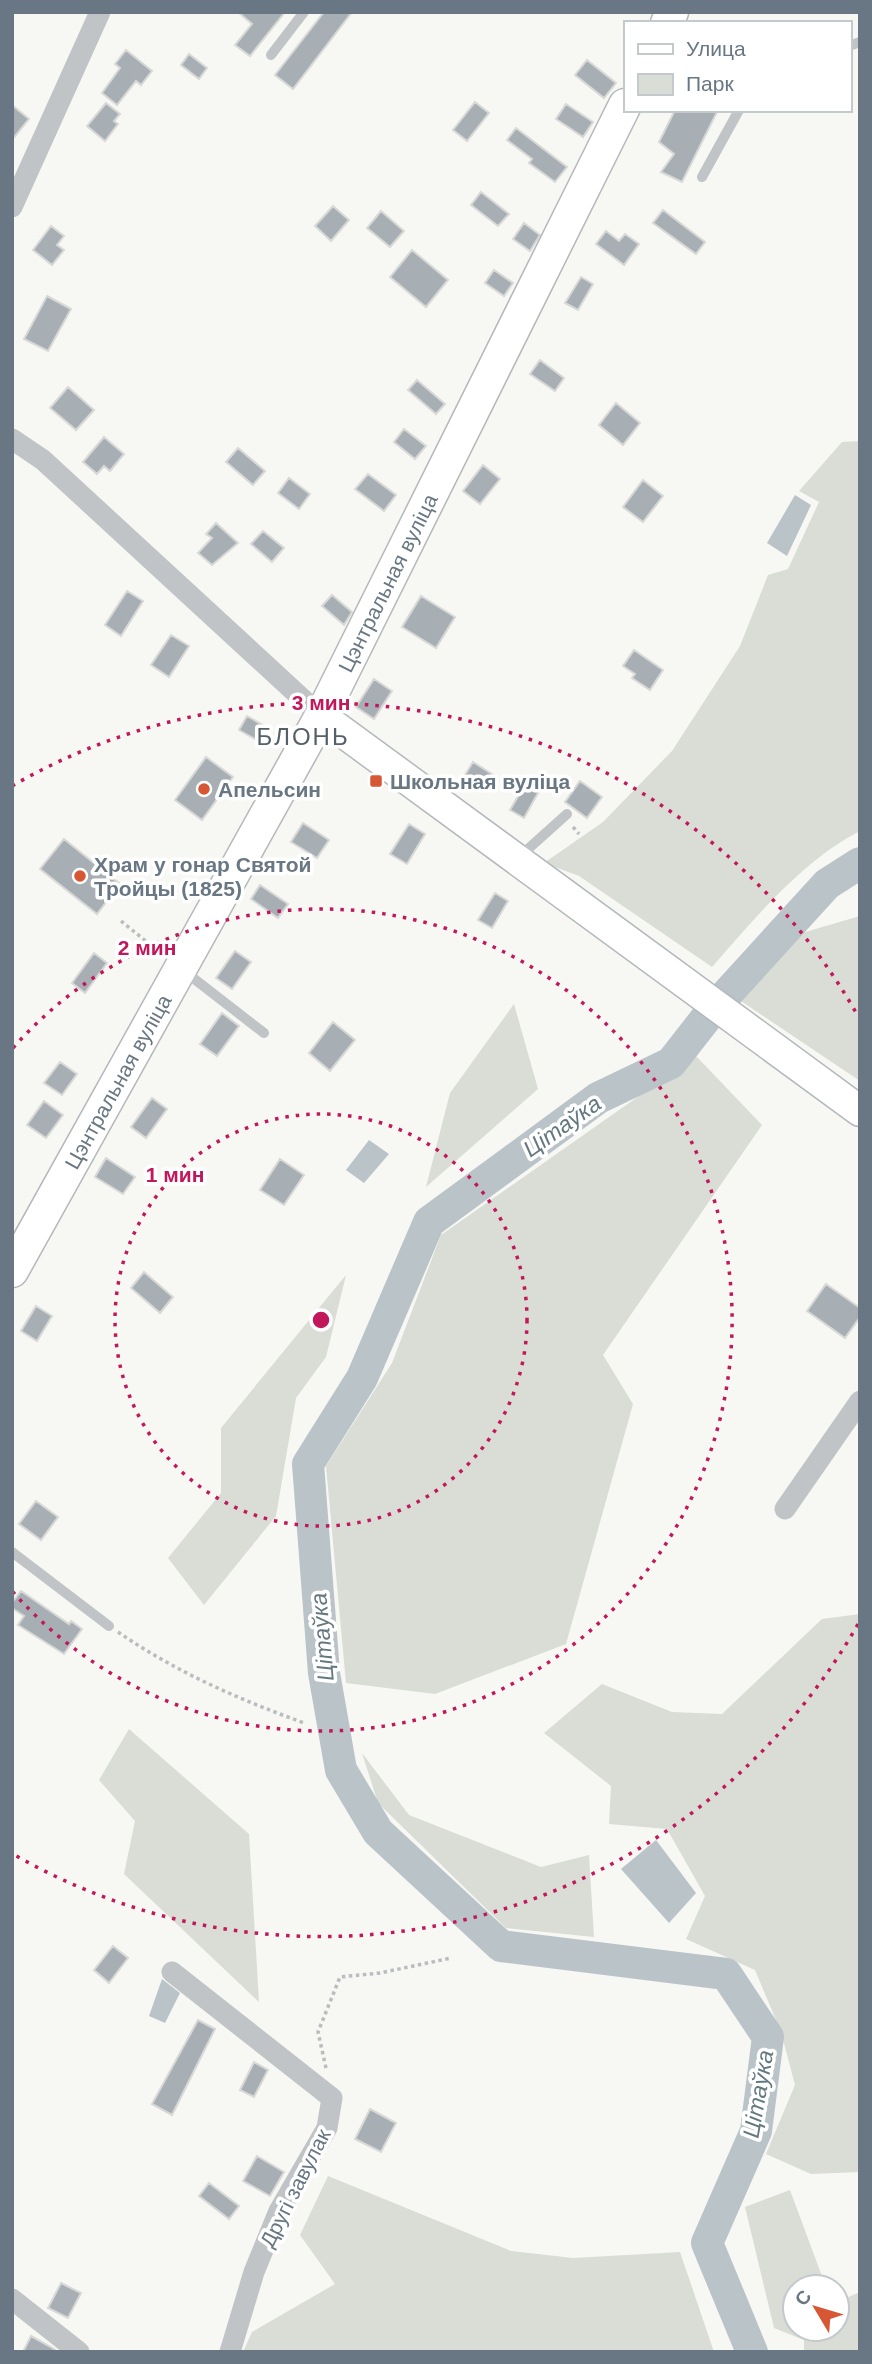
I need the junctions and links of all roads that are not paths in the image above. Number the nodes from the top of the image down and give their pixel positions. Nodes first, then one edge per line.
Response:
1 (100, 12) edge
2 (304, 12) edge
3 (271, 55) dead end
4 (624, 108) edge
5 (737, 112) edge
6 (702, 177) dead end
7 (12, 207) edge
8 (12, 439) edge
9 (321, 716) junction
10 (567, 814) dead end
11 (522, 861) junction
12 (181, 969) junction
13 (264, 1033) dead end
14 (860, 1111) edge
15 (12, 1271) edge
16 (860, 1401) edge
17 (785, 1509) dead end
18 (12, 1552) edge
19 (109, 1626) road end
20 (172, 1972) dead end
21 (12, 2299) edge
22 (79, 2352) edge
23 (230, 2352) edge

1 - 7 street
2 - 3 lane
4 - 9 main road, Цэнтральная вуліца
5 - 6 lane
8 - 9 street
9 - 11 main road
9 - 12 main road, Цэнтральная вуліца
10 - 11 lane
11 - 14 main road
12 - 13 lane
12 - 15 main road, Цэнтральная вуліца
16 - 17 street
18 - 19 lane
20 - 23 street, Другі завулак
21 - 22 street

